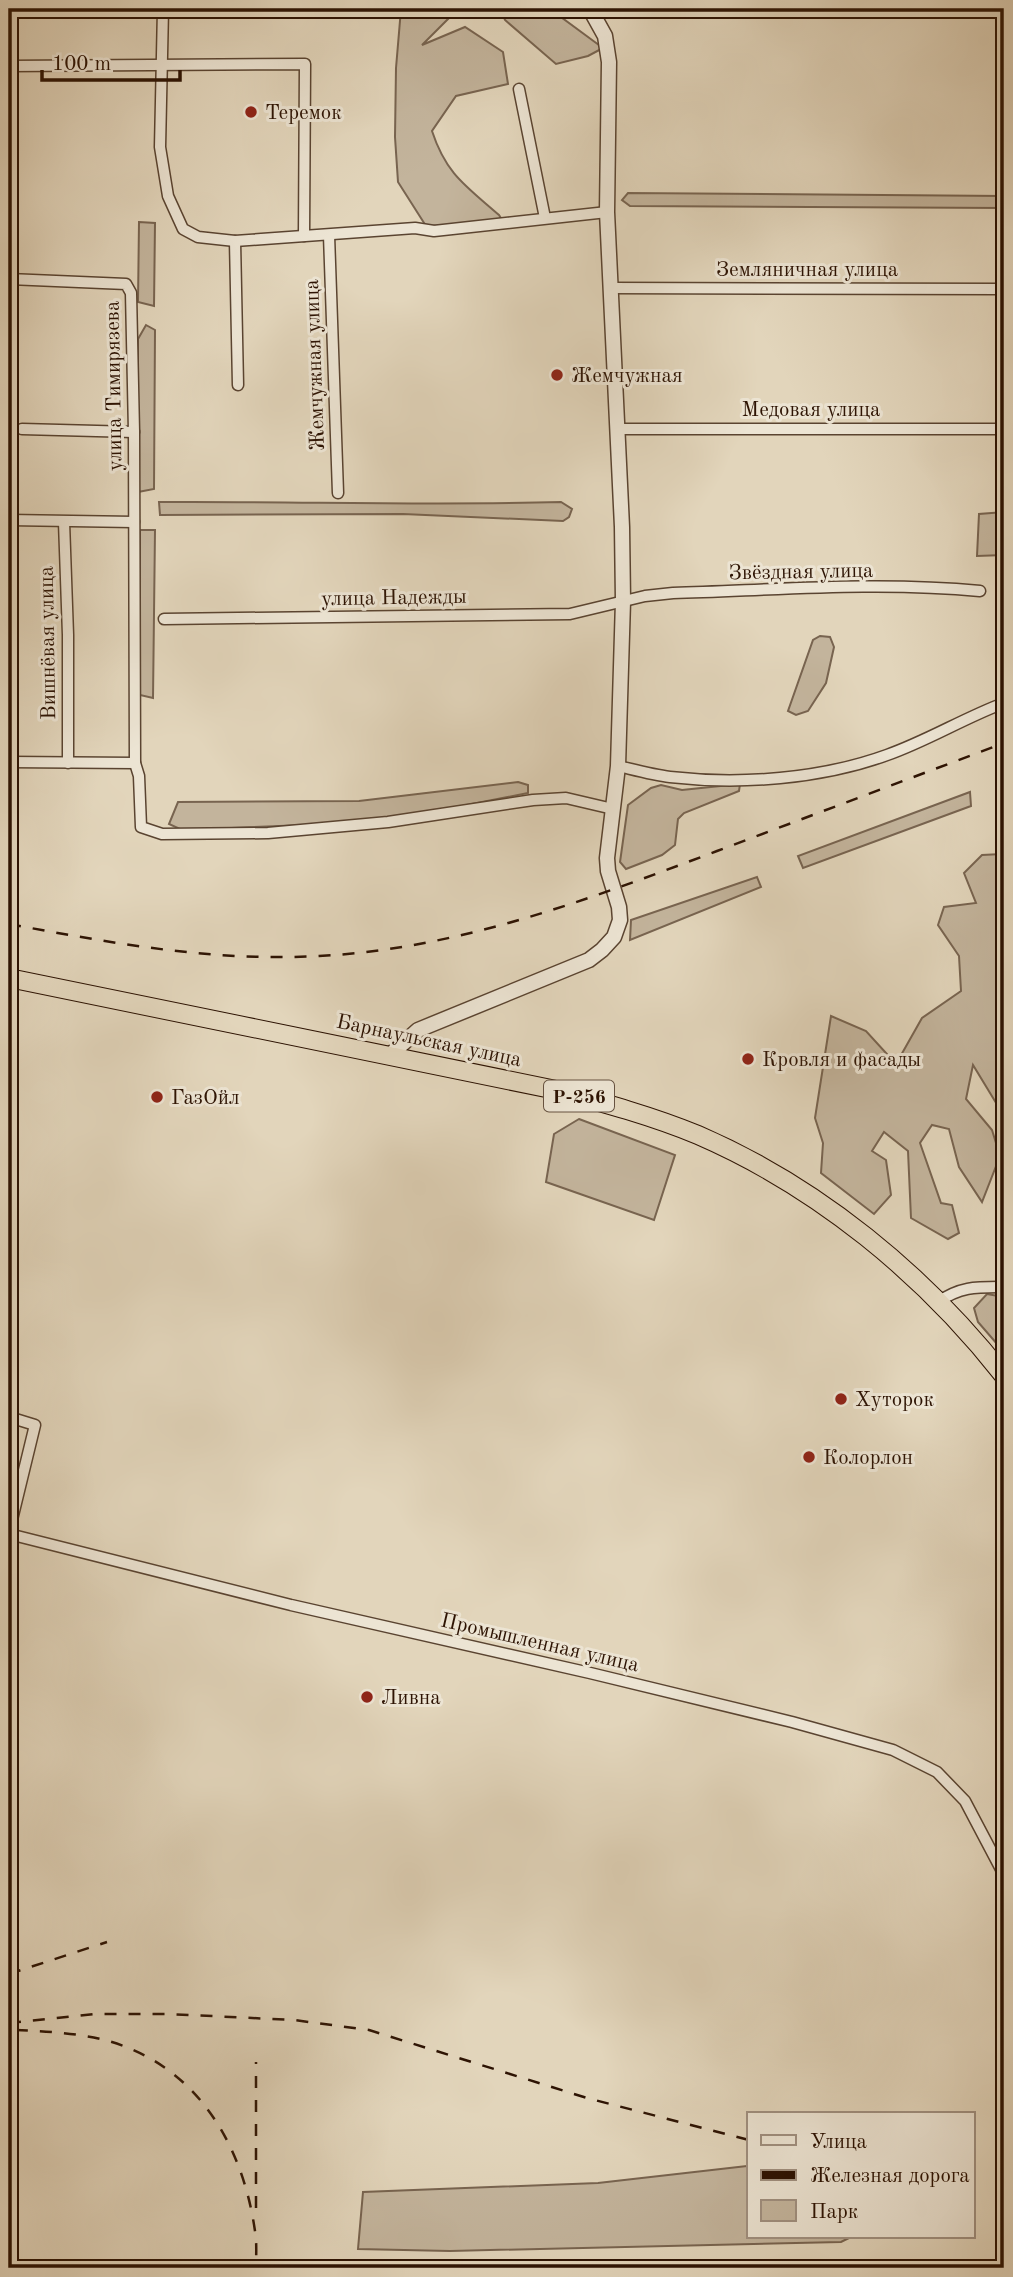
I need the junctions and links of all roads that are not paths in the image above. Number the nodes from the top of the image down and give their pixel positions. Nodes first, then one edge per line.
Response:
1 (163, 9) edge
2 (590, 9) edge
3 (161, 65) junction
4 (9, 66) edge
5 (519, 89) dead end
6 (607, 212) junction
7 (545, 218) junction
8 (329, 235) junction
9 (304, 236) junction
10 (235, 241) junction
11 (9, 279) edge
12 (611, 288) junction
13 (1004, 289) edge
14 (238, 385) dead end
15 (22, 429) dead end
16 (618, 429) junction
17 (1004, 429) edge
18 (134, 432) junction
19 (338, 493) dead end
20 (9, 520) edge
21 (64, 522) junction
22 (134, 522) junction
23 (980, 591) dead end
24 (623, 601) junction
25 (164, 620) dead end
26 (1004, 703) edge
27 (9, 762) edge
28 (68, 763) junction
29 (135, 763) junction
30 (618, 766) junction
31 (613, 809) junction
32 (9, 978) edge
33 (390, 1055) junction
34 (1004, 1287) edge
35 (939, 1302) junction
36 (1004, 1376) edge
37 (9, 1417) edge
38 (9, 1482) edge
39 (20, 1485) junction
40 (9, 1533) edge
41 (1004, 1875) edge

1 - 3 street
2 - 6 street
3 - 4 street
3 - 9 street
3 - 10 street
5 - 7 street
6 - 7 street
6 - 12 street
7 - 8 street
8 - 9 street
8 - 19 street, Жемчужная улица
9 - 10 street
10 - 14 street
11 - 18 street, улица Тимирязева
12 - 13 street, Земляничная улица
12 - 16 street
15 - 18 street
16 - 17 street, Медовая улица
16 - 24 street
18 - 22 street, улица Тимирязева
20 - 21 street
21 - 22 street
21 - 28 street, Вишнёвая улица
22 - 29 street, улица Тимирязева
23 - 24 street, Звёздная улица
24 - 25 street, улица Надежды
24 - 30 street
26 - 30 street
27 - 28 street
28 - 29 street
29 - 31 street, улица Тимирязева
30 - 31 street
31 - 33 street
32 - 33 highway, Барнаульская улица / Р-256
33 - 35 highway, Барнаульская улица / Р-256
34 - 35 street
35 - 36 highway, Барнаульская улица / Р-256
37 - 39 street
38 - 39 street
39 - 40 street
40 - 41 street, Промышленная улица

